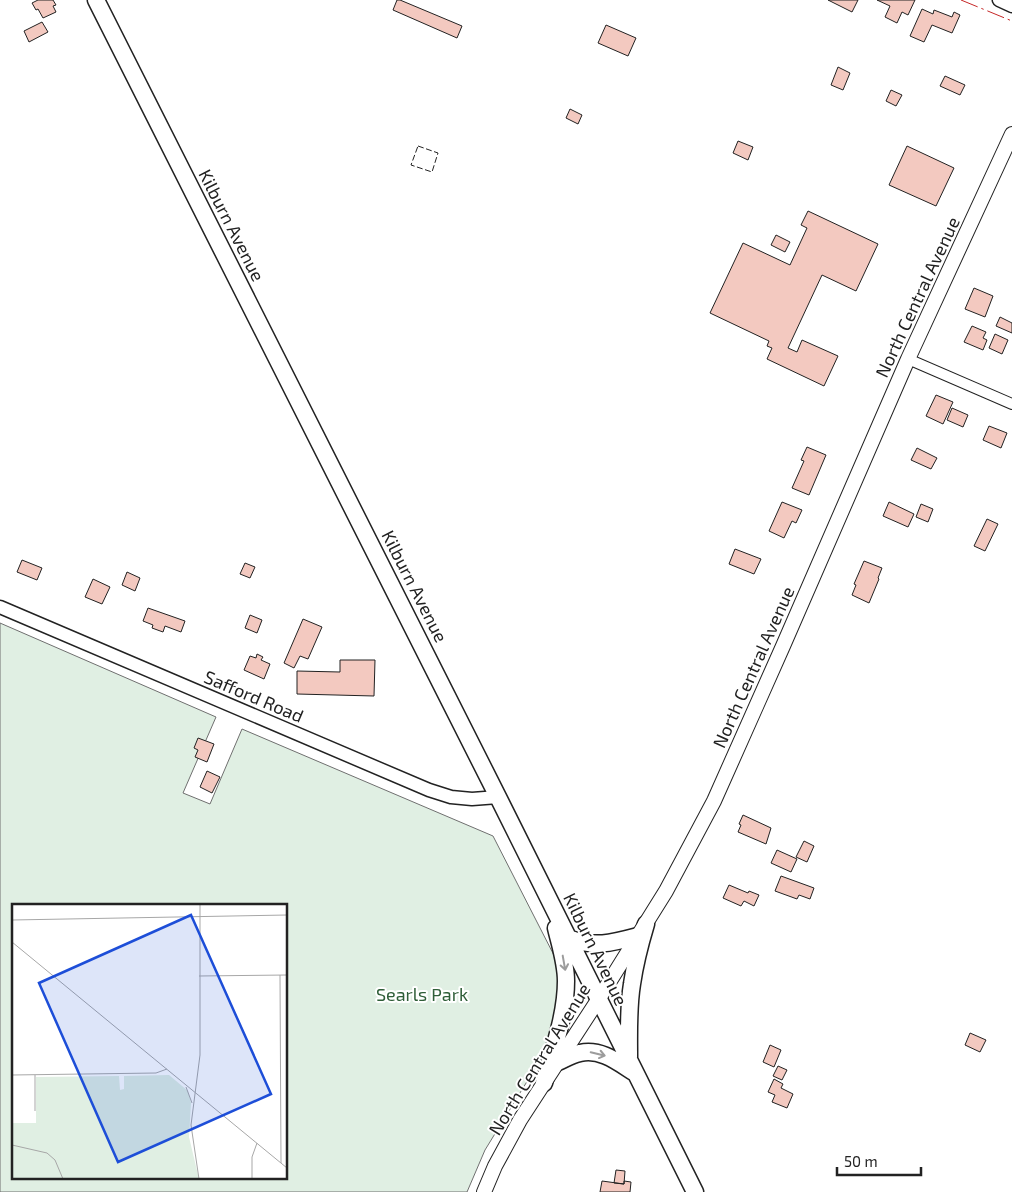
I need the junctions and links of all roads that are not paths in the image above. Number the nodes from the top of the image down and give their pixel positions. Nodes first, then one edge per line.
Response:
1 (96, 0) edge
2 (999, 0) edge
3 (1012, 6) edge
4 (1012, 134) edge
5 (908, 359) junction
6 (1012, 404) edge
7 (0, 607) edge
8 (498, 797) junction
9 (549, 899) junction
10 (642, 930) junction
11 (568, 938) junction
12 (598, 1000) junction
13 (558, 1062) junction
14 (632, 1068) junction
15 (544, 1083) junction
16 (484, 1192) edge
17 (695, 1192) edge

1 - 8 main road, Kilburn Avenue
2 - 3 street
4 - 5 main road, North Central Avenue
5 - 6 street
5 - 10 main road, North Central Avenue
7 - 8 street, Safford Road
8 - 9 main road, Kilburn Avenue
9 - 11 main road, Kilburn Avenue
9 -> 15 main road
10 - 11 main road
10 - 12 main road, North Central Avenue
10 - 14 main road
11 - 12 main road, Kilburn Avenue
12 - 13 main road, North Central Avenue
12 - 14 main road, Kilburn Avenue
13 -> 14 main road
13 - 15 main road, North Central Avenue
14 - 17 main road, Kilburn Avenue
15 - 16 main road, North Central Avenue

